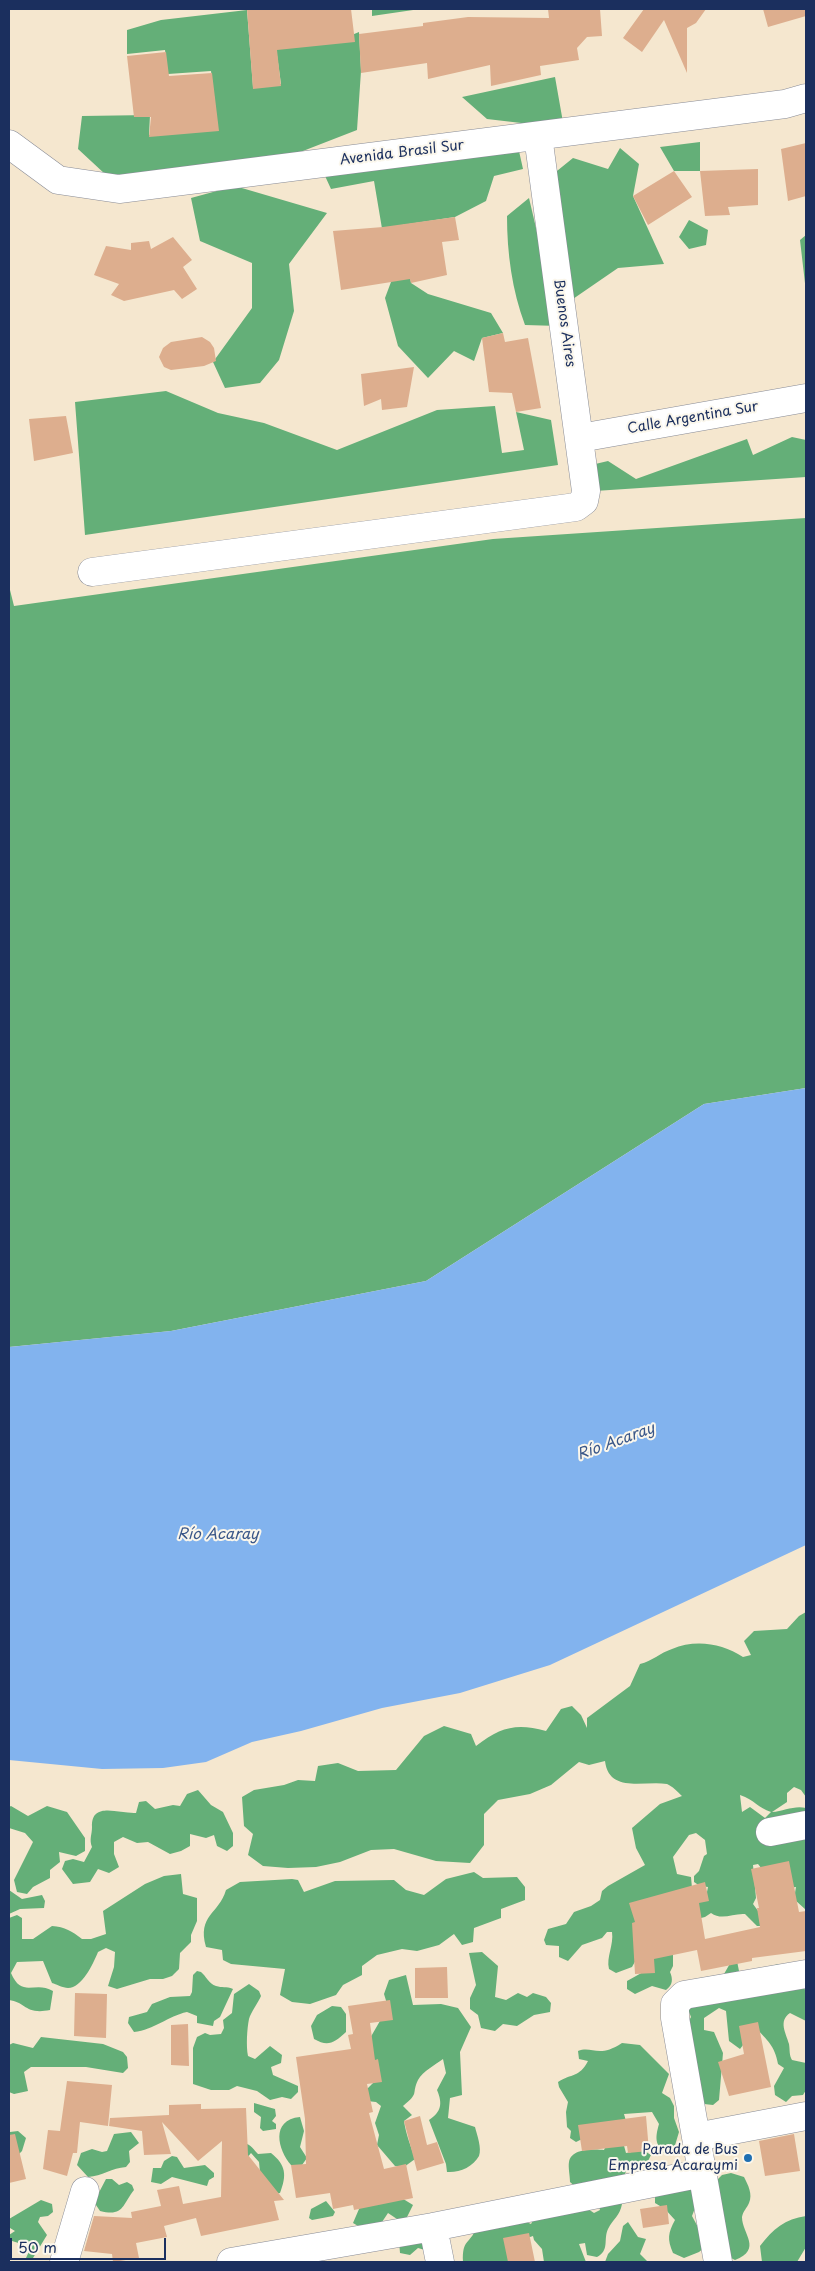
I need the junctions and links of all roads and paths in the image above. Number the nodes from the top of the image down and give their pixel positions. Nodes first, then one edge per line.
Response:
1 (806, 98) edge
2 (538, 136) junction
3 (9, 144) edge
4 (806, 398) edge
5 (580, 438) junction
6 (92, 572) dead end
7 (806, 1825) edge
8 (770, 1832) dead end
9 (806, 1974) edge
10 (806, 2116) edge
11 (696, 2137) junction
12 (703, 2173) junction
13 (85, 2191) dead end
14 (433, 2227) junction
15 (71, 2258) edge
16 (231, 2262) edge
17 (440, 2262) edge
18 (718, 2262) edge

1 - 2 street, Avenida Brasil Sur
2 - 3 street, Avenida Brasil Sur
2 - 5 street, Buenos Aires
4 - 5 street, Calle Argentina Sur
5 - 6 street, Buenos Aires
7 - 8 street
9 - 11 street
10 - 11 street
11 - 12 street
12 - 14 street
12 - 18 street
13 - 15 street
14 - 16 street
14 - 17 street

